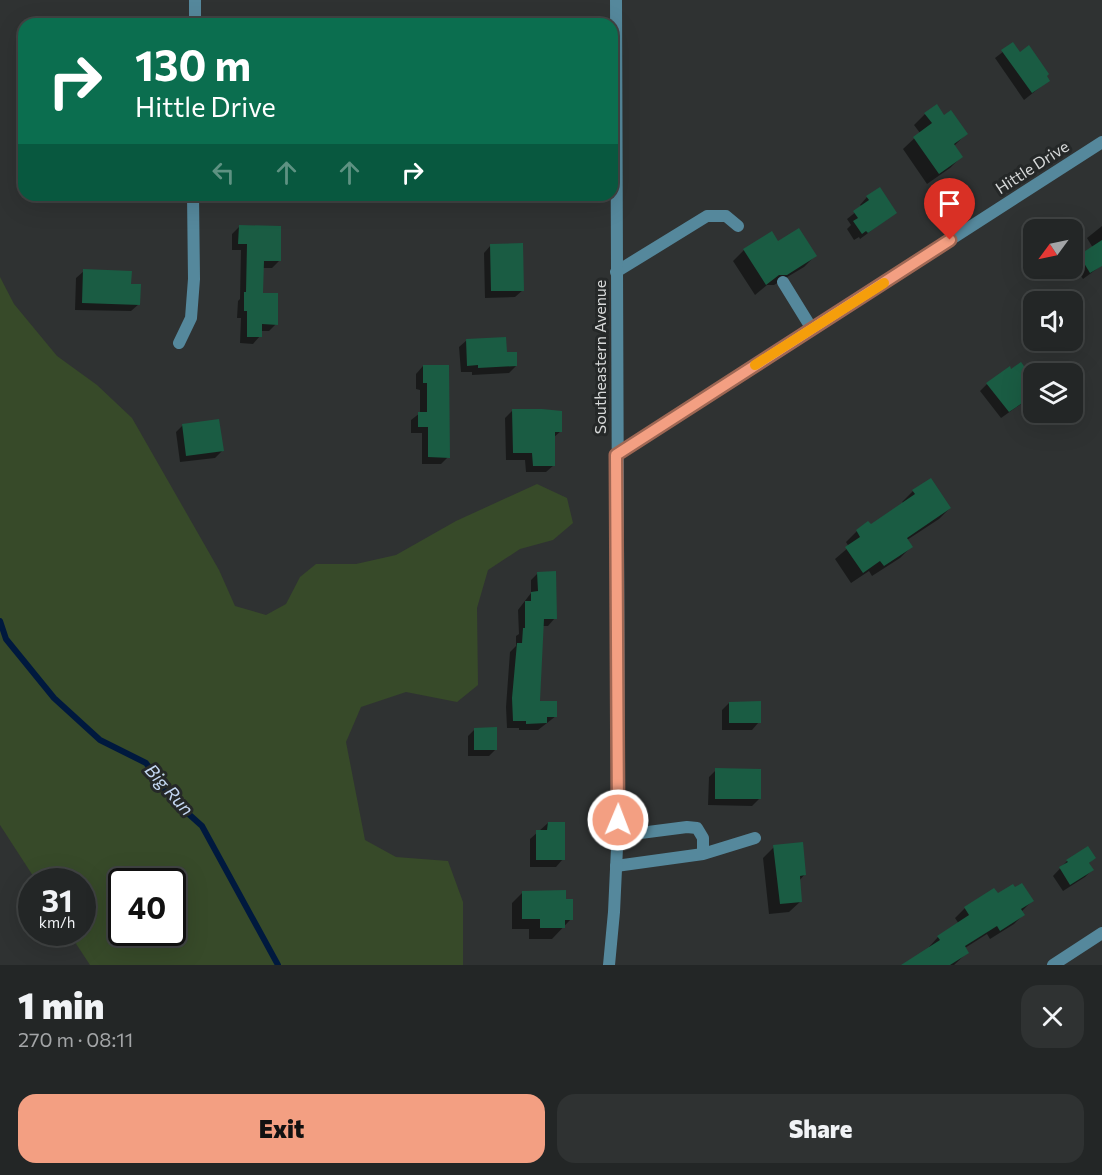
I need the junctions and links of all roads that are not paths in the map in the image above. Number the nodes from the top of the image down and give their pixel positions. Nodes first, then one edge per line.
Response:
1 (195, 0) edge
2 (616, 0) edge
3 (195, 18) edge
4 (616, 18) edge
5 (1102, 142) edge
6 (193, 201) edge
7 (616, 201) edge
8 (738, 226) dead end
9 (616, 272) junction
10 (783, 282) dead end
11 (812, 329) junction
12 (179, 343) dead end
13 (616, 455) junction
14 (617, 836) junction
15 (756, 838) dead end
16 (702, 854) junction
17 (616, 866) junction
18 (1102, 933) edge
19 (609, 965) edge
20 (1053, 965) edge

1 - 3 street
2 - 4 street, Southeastern Avenue
5 - 11 street, Hittle Drive
6 - 12 street
7 - 9 street, Southeastern Avenue
8 - 9 street
9 - 13 street, Southeastern Avenue
10 - 11 street
11 - 13 street, Hittle Drive
13 - 14 street, Southeastern Avenue
14 - 16 street
14 - 17 street, Southeastern Avenue
15 - 16 street
16 - 17 street
17 - 19 street, Southeastern Avenue
18 - 20 street

